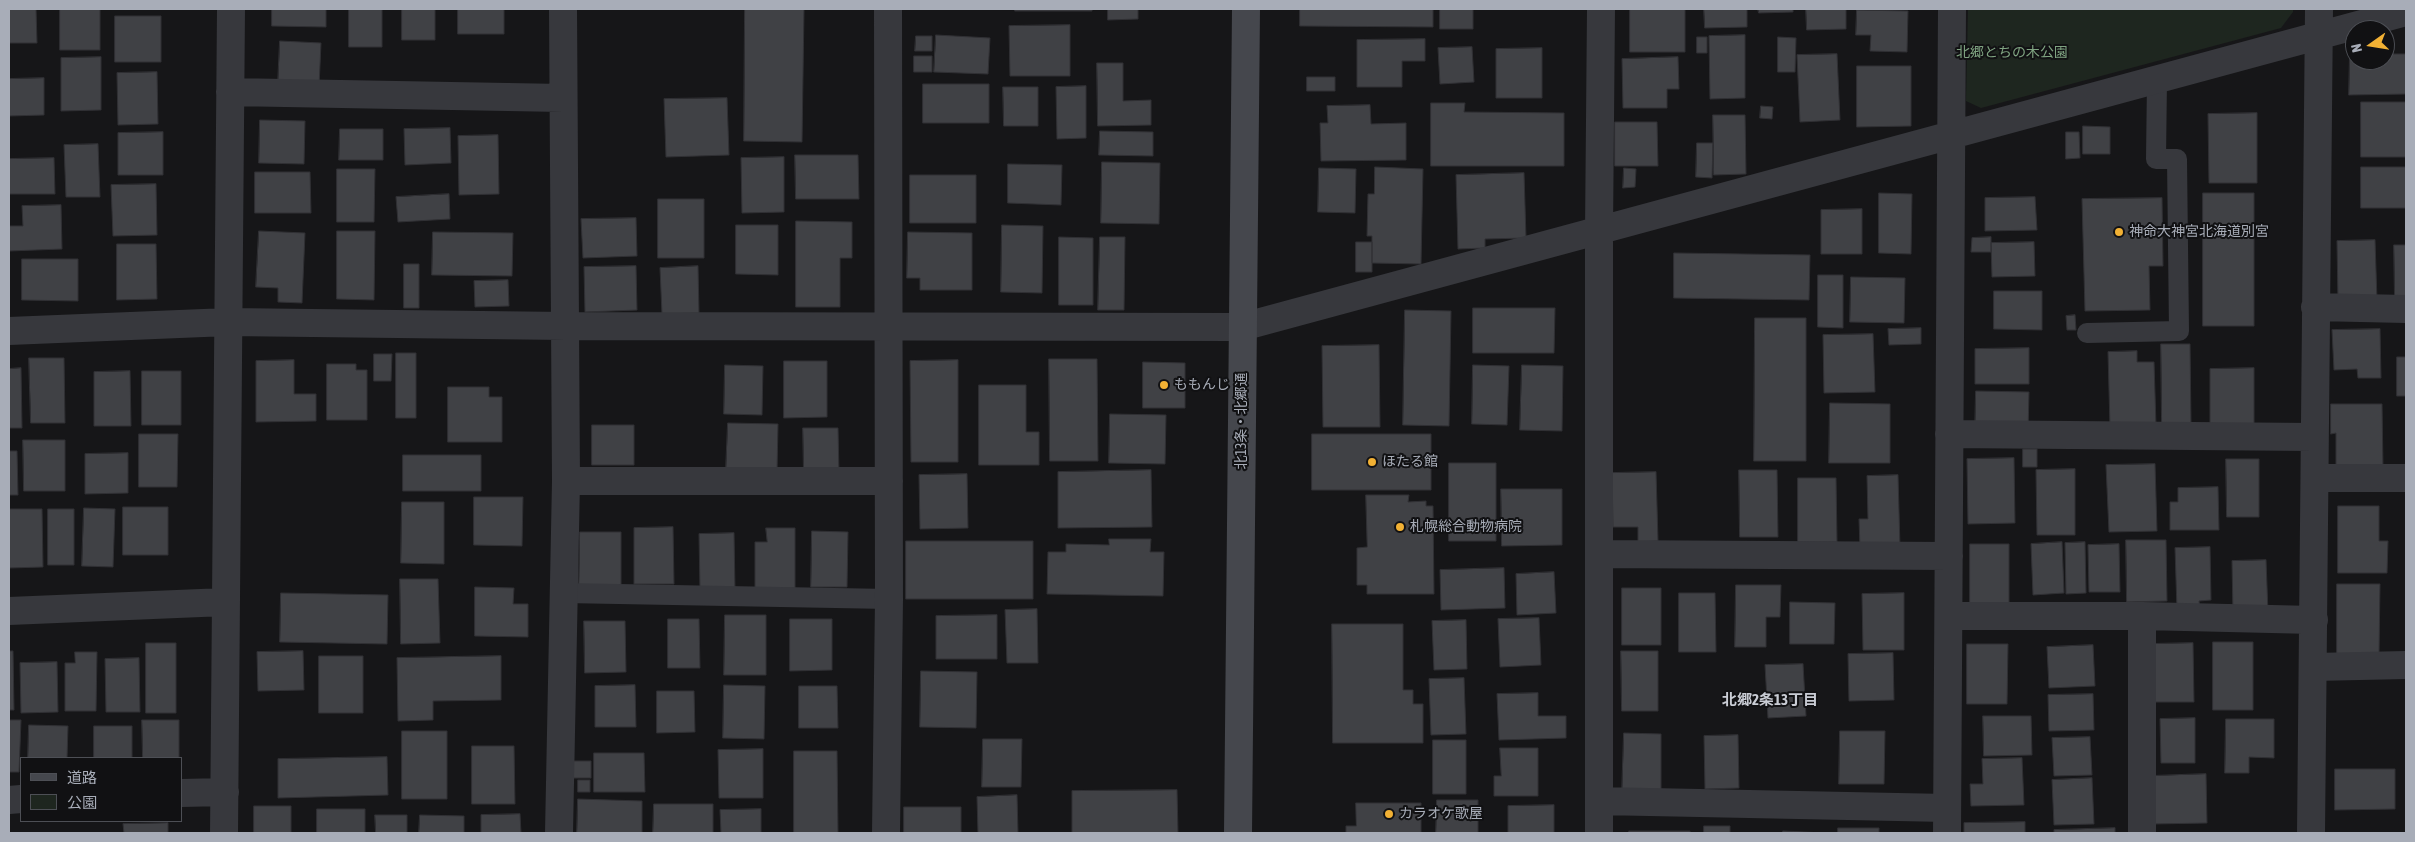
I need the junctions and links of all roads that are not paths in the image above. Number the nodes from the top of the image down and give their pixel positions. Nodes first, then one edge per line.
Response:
1 (231, 9) edge
2 (563, 9) edge
3 (888, 9) edge
4 (1246, 9) edge
5 (1601, 9) edge
6 (1952, 9) edge
7 (2319, 9) edge
8 (2406, 12) edge
9 (2318, 36) junction
10 (2157, 80) junction
11 (230, 92) junction
12 (563, 98) junction
13 (1952, 136) junction
14 (1599, 231) junction
15 (2315, 307) junction
16 (2406, 309) edge
17 (228, 322) junction
18 (566, 326) junction
19 (889, 326) junction
20 (1242, 327) junction
21 (9, 331) edge
22 (2086, 333) dead end
23 (1949, 434) junction
24 (2314, 437) junction
25 (2315, 478) junction
26 (2406, 478) edge
27 (566, 481) junction
28 (889, 481) junction
29 (1599, 554) junction
30 (1949, 556) junction
31 (564, 593) junction
32 (889, 599) junction
33 (225, 602) junction
34 (9, 611) edge
35 (1949, 616) junction
36 (2142, 616) junction
37 (2314, 620) junction
38 (2406, 665) edge
39 (2314, 667) junction
40 (225, 792) junction
41 (182, 794) edge
42 (1600, 801) junction
43 (1947, 820) edge
44 (224, 833) edge
45 (559, 833) edge
46 (886, 833) edge
47 (1238, 833) edge
48 (1599, 833) edge
49 (2142, 833) edge
50 (2311, 833) edge

1 - 11 street
2 - 12 street
3 - 19 street
4 - 20 main road, 北13条・北郷通
5 - 14 street
6 - 13 street
7 - 9 street
8 - 9 street
9 - 10 street
9 - 15 street
10 - 13 street
10 - 22 lane
11 - 12 street
11 - 17 street
12 - 18 street
13 - 14 street
13 - 23 street
14 - 20 street
14 - 29 street
15 - 16 street
15 - 24 street
17 - 18 street
17 - 21 street
17 - 33 street
18 - 19 street
18 - 27 street
19 - 20 street
19 - 28 street
20 - 47 main road, 北13条・北郷通
23 - 24 street
23 - 30 street
24 - 25 street
25 - 26 street
25 - 37 street
27 - 28 street
27 - 31 street
28 - 32 street
29 - 30 street
29 - 42 street
30 - 35 street
31 - 32 lane
31 - 45 street
32 - 46 street
33 - 34 street
33 - 40 street
35 - 36 street
35 - 43 street
36 - 37 street
36 - 49 street
37 - 39 street
38 - 39 street
39 - 50 street
40 - 41 street
40 - 44 street
42 - 43 street
42 - 48 street

